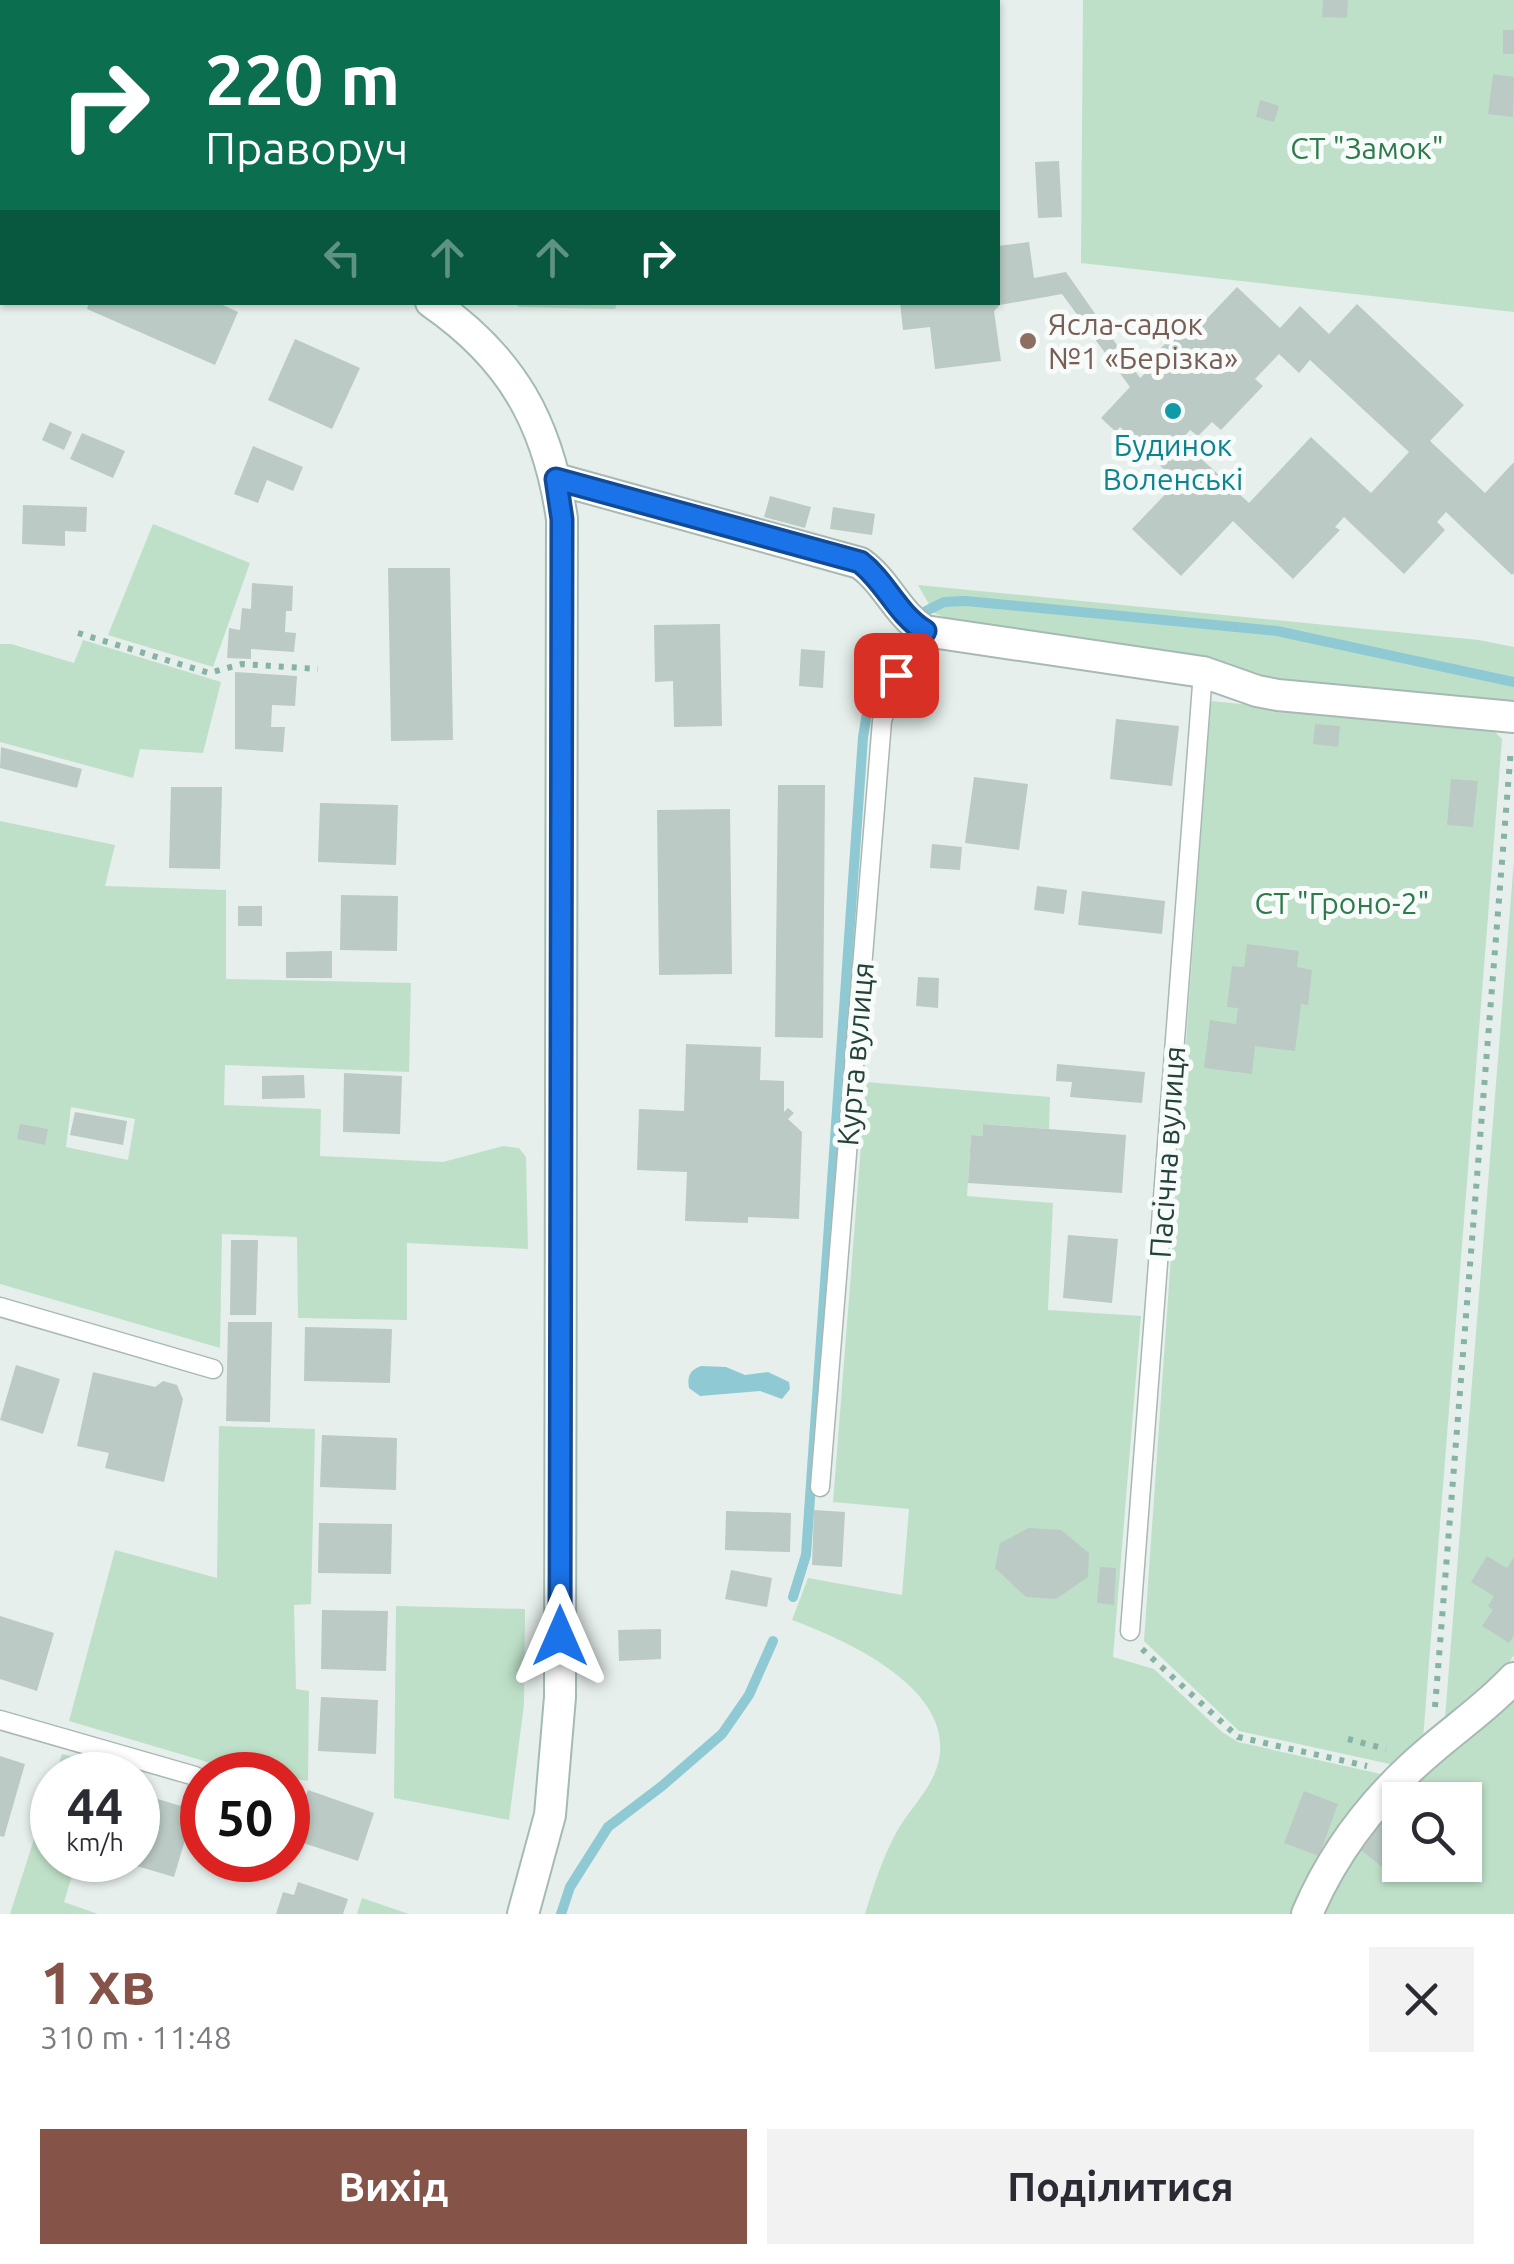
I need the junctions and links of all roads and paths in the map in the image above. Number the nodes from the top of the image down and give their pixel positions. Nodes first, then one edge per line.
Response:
1 (436, 305) edge
2 (556, 479) junction
3 (925, 631) junction
4 (78, 633) dead end
5 (318, 669) dead end
6 (1204, 672) junction
7 (1514, 717) edge
8 (0, 1307) edge
9 (213, 1369) dead end
10 (820, 1487) dead end
11 (1130, 1632) joint
12 (1514, 1678) edge
13 (0, 1720) edge
14 (1432, 1748) junction
15 (180, 1772) edge
16 (1404, 1774) junction
17 (523, 1914) edge
18 (1307, 1914) edge

1 - 2 main road
2 - 3 main road
2 - 17 main road
3 - 6 main road
3 - 10 lane, Курта вулиця
4 - 5 path
6 - 7 main road
6 - 11 lane, Пасічна вулиця
7 - 14 path
8 - 9 lane
11 - 16 path
12 - 14 main road
13 - 15 lane
14 - 16 main road
16 - 18 main road

